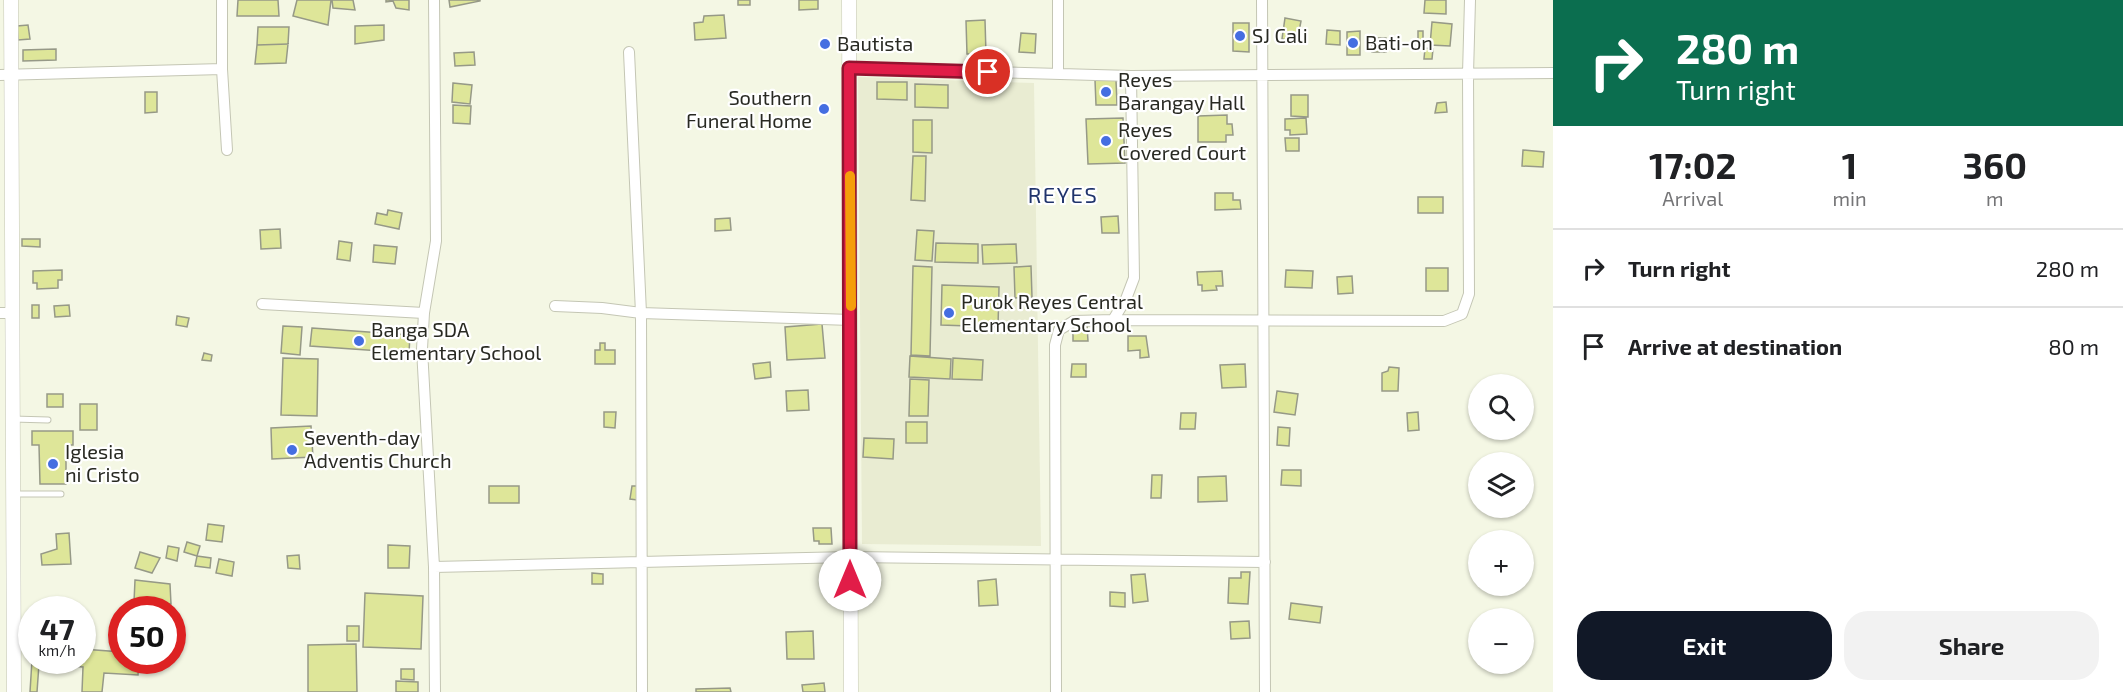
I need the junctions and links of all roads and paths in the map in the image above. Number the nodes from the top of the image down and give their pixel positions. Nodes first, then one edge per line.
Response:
1 (11, 0) edge
2 (222, 0) edge
3 (434, 0) edge
4 (849, 0) edge
5 (1058, 0) edge
6 (1262, 0) edge
7 (1470, 0) edge
8 (629, 52) dead end
9 (849, 68) junction
10 (222, 69) junction
11 (1553, 73) edge
12 (1058, 74) junction
13 (1468, 74) junction
14 (6, 75) edge
15 (1131, 76) junction
16 (1263, 76) junction
17 (227, 150) dead end
18 (262, 304) dead end
19 (555, 306) dead end
20 (5, 313) edge
21 (424, 313) junction
22 (641, 313) junction
23 (1262, 319) junction
24 (851, 320) junction
25 (1113, 320) junction
26 (11, 419) junction
27 (48, 420) dead end
28 (12, 494) junction
29 (61, 494) dead end
30 (850, 557) junction
31 (1055, 560) junction
32 (642, 562) junction
33 (1265, 562) junction
34 (435, 567) junction
35 (14, 692) edge
36 (435, 692) edge
37 (642, 692) edge
38 (851, 692) edge
39 (1056, 692) edge
40 (1265, 692) edge

1 - 14 street
2 - 10 street
3 - 21 street
4 - 9 street
5 - 12 street
6 - 16 street
7 - 13 street
8 - 22 street
9 - 12 street
9 - 24 street
10 - 14 street
10 - 17 street
11 - 13 street
12 - 15 street
13 - 16 street
13 - 23 street
14 - 20 street
15 - 16 street
15 - 25 street
16 - 23 street
18 - 21 street
19 - 22 street
20 - 26 street
21 - 34 street
22 - 24 street
22 - 32 street
23 - 25 street
23 - 33 street
24 - 30 street
25 - 31 street
26 - 27 lane
26 - 28 street
28 - 29 lane
28 - 35 street
30 - 31 street
30 - 32 street
30 - 38 street
31 - 33 street
31 - 39 street
32 - 34 street
32 - 37 street
33 - 40 street
34 - 36 street

